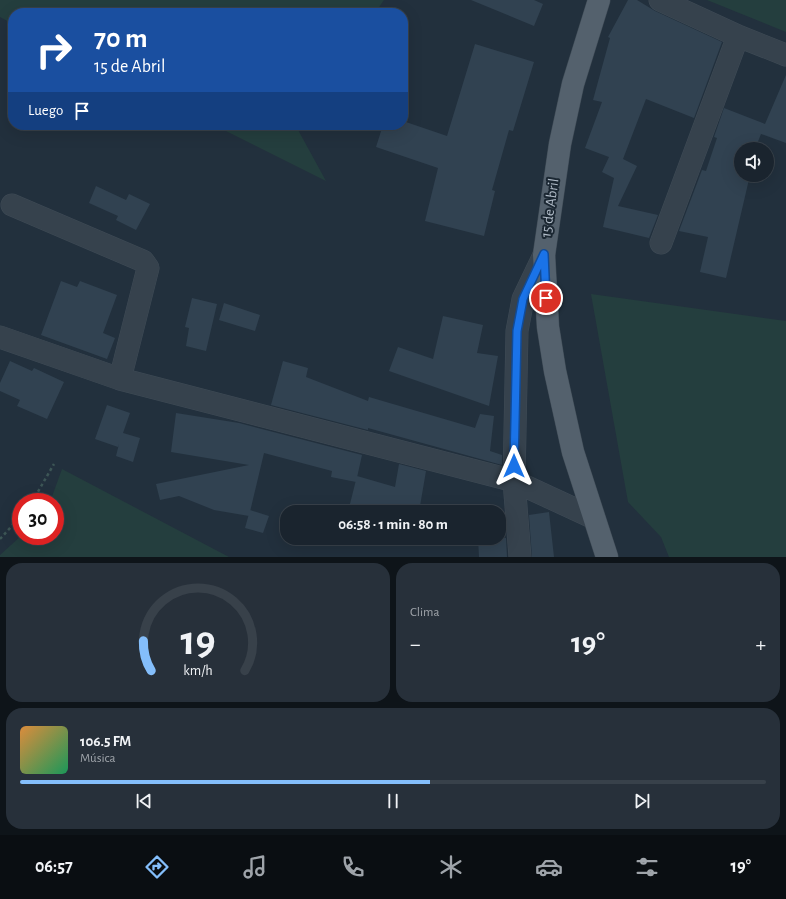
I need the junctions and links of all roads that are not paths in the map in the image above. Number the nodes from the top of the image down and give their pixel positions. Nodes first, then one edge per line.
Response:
1 (599, 0) edge
2 (660, 0) edge
3 (738, 36) junction
4 (786, 55) edge
5 (12, 205) dead end
6 (661, 243) dead end
7 (544, 254) junction
8 (0, 337) edge
9 (120, 379) junction
10 (514, 481) junction
11 (594, 518) junction
12 (520, 557) edge
13 (607, 557) edge

1 - 7 main road, 15 de Abril
2 - 3 street
3 - 4 street
3 - 6 street
5 - 9 street
7 - 10 street
7 - 11 main road, 15 de Abril
8 - 9 street
9 - 10 street
10 - 11 street
10 - 12 street
11 - 13 main road, 15 de Abril

